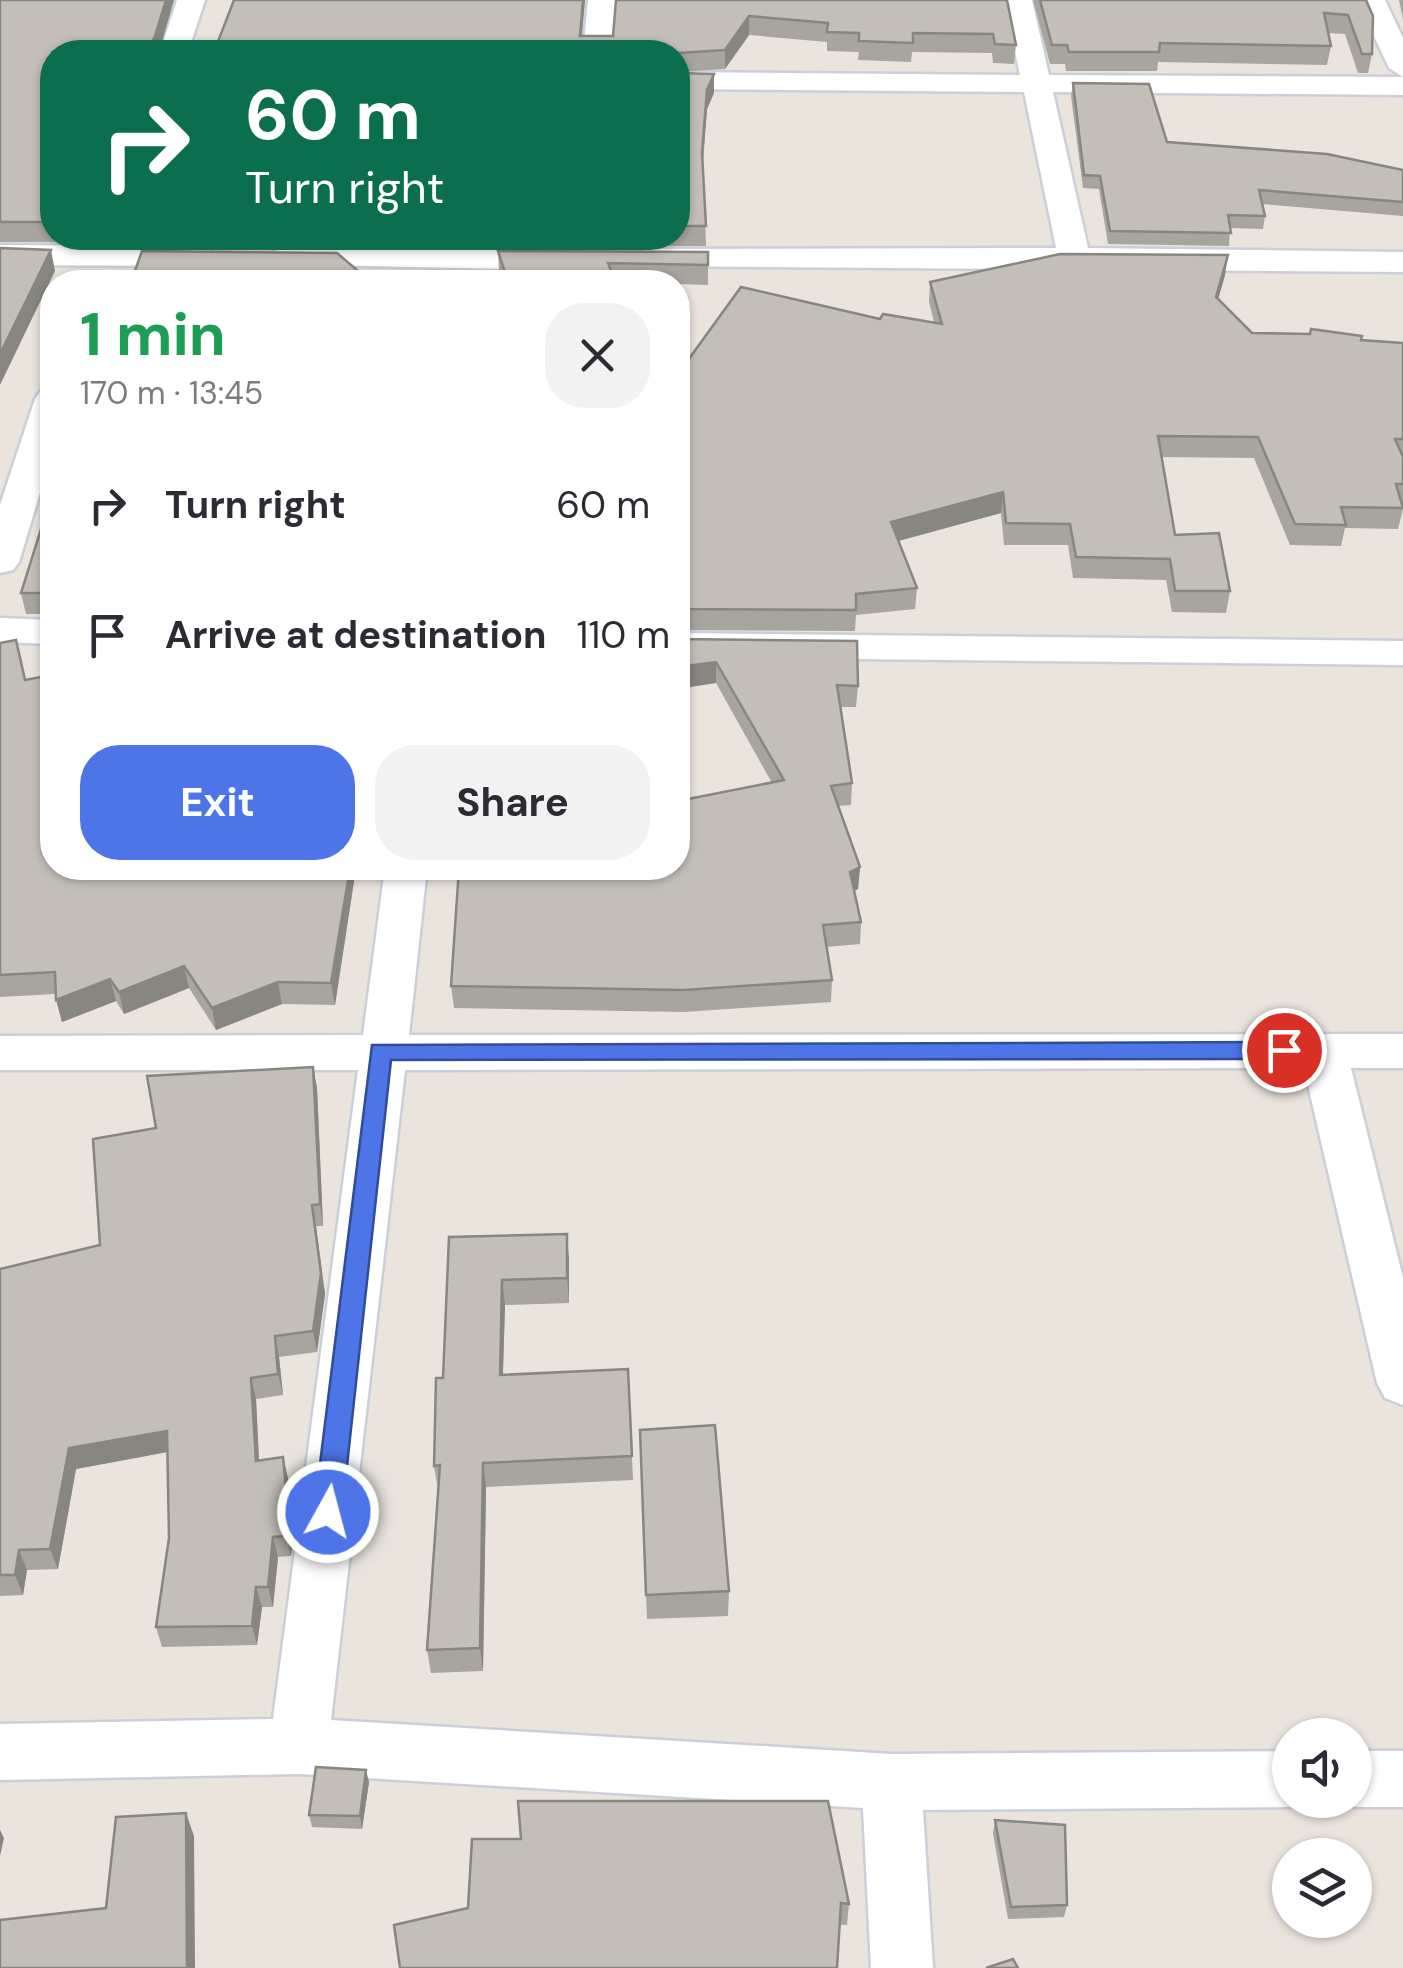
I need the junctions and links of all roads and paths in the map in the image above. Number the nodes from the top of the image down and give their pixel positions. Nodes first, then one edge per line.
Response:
1 (192, 0) edge
2 (602, 0) edge
3 (1018, 0) edge
4 (1371, 0) edge
5 (178, 40) edge
6 (598, 40) edge
7 (1403, 68) edge
8 (690, 82) edge
9 (1039, 84) junction
10 (1403, 86) edge
11 (0, 255) edge
12 (1074, 257) junction
13 (98, 258) edge
14 (1403, 262) edge
15 (477, 270) edge
16 (504, 270) edge
17 (40, 437) edge
18 (0, 562) edge
19 (0, 630) edge
20 (40, 632) edge
21 (690, 645) edge
22 (1403, 653) edge
23 (404, 880) edge
24 (1324, 1050) junction
25 (1403, 1051) edge
26 (0, 1052) edge
27 (380, 1052) junction
28 (1403, 1383) edge
29 (299, 1746) junction
30 (0, 1752) edge
31 (1403, 1778) edge
32 (1272, 1779) edge
33 (1372, 1779) edge
34 (892, 1782) junction
35 (902, 1968) edge

1 - 5 street
2 - 6 street
3 - 9 street
4 - 7 street
8 - 9 street
9 - 10 street
9 - 12 street
11 - 13 street
12 - 14 street
12 - 16 street
13 - 15 street
17 - 18 street
19 - 20 street
21 - 22 street
23 - 27 street
24 - 25 street
24 - 27 street
24 - 28 street
26 - 27 street
27 - 29 street
29 - 30 street
29 - 34 street
31 - 33 street
32 - 34 street
34 - 35 street

